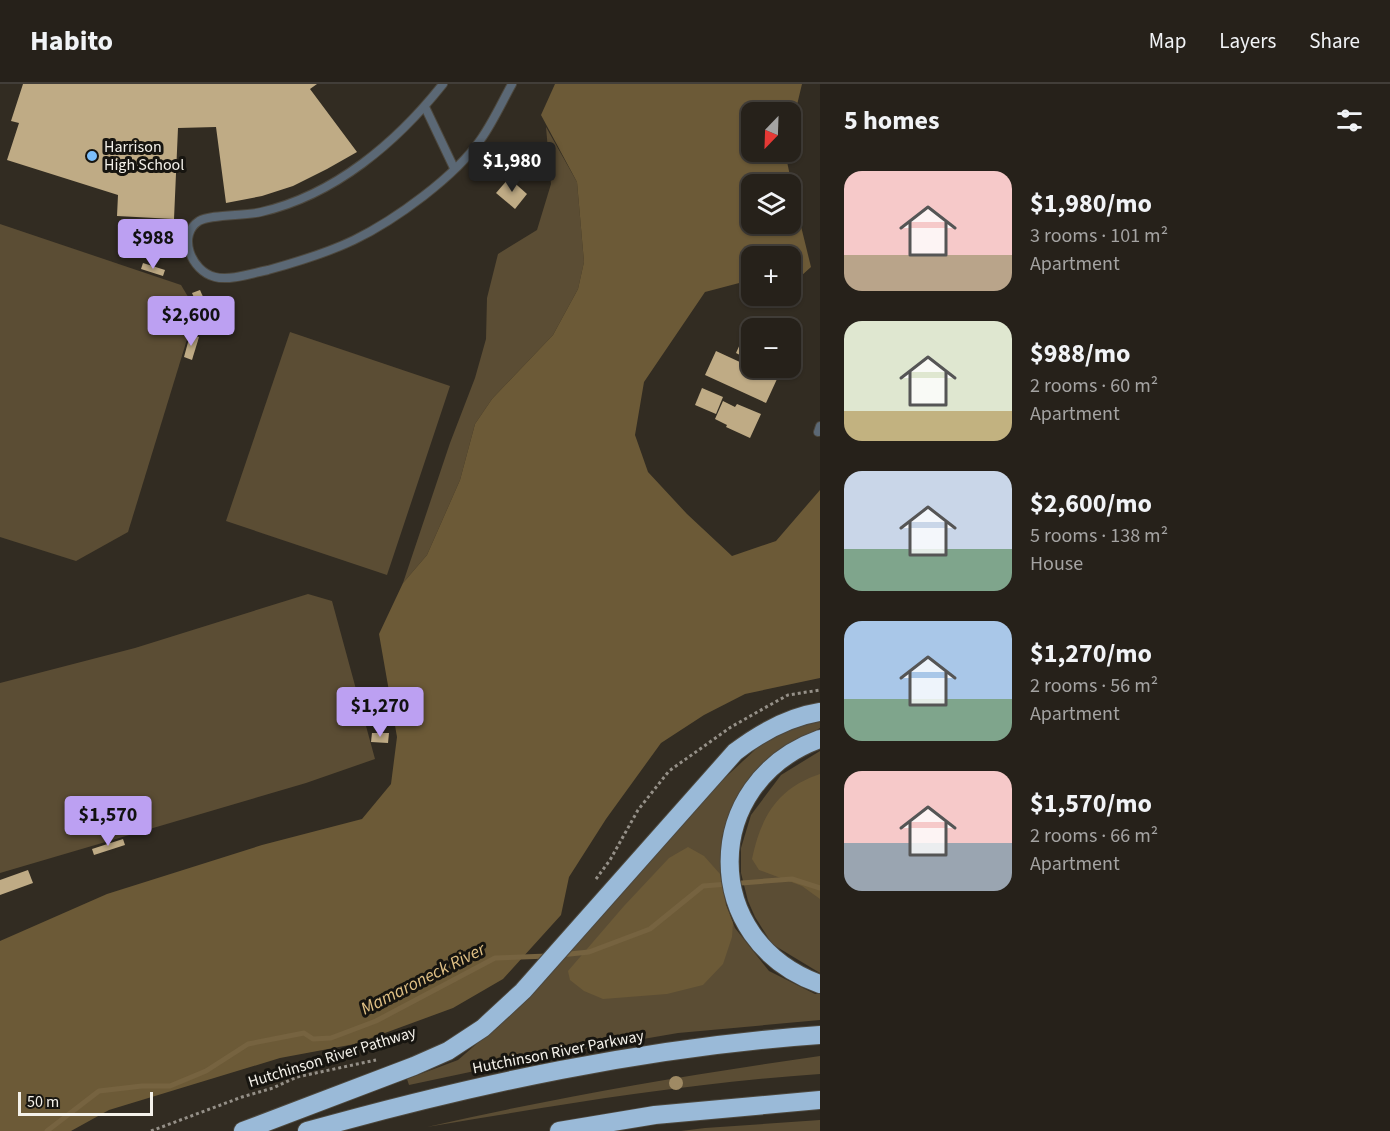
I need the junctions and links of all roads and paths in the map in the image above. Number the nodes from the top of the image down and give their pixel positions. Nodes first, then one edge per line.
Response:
1 (443, 84) edge
2 (512, 84) edge
3 (425, 106) junction
4 (454, 168) junction
5 (820, 690) edge
6 (820, 712) edge
7 (820, 739) edge
8 (593, 883) dead end
9 (820, 984) edge
10 (820, 1035) edge
11 (378, 1059) dead end
12 (820, 1100) edge
13 (151, 1131) edge
14 (243, 1131) edge
15 (307, 1131) edge
16 (559, 1131) edge

1 - 3 lane
2 - 4 lane
3 - 4 lane
3 - 4 lane
5 - 8 path
6 - 14 highway
7 - 9 highway
10 - 15 highway, Hutchinson River Parkway
11 - 13 path, Hutchinson River Pathway
12 - 16 highway

